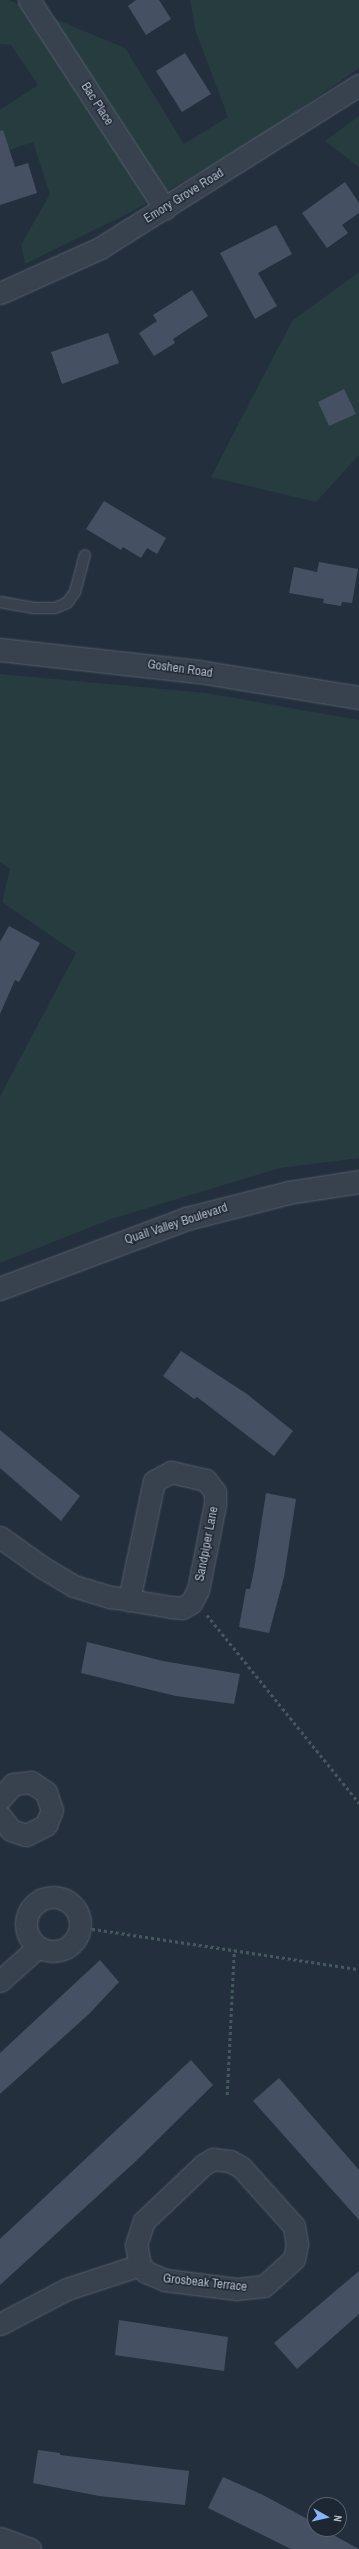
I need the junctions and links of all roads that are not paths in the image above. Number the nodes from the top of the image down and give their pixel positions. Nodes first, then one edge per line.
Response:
1 (29, 0) edge
2 (359, 85) edge
3 (165, 209) junction
4 (0, 293) edge
5 (85, 556) dead end
6 (0, 602) edge
7 (0, 650) edge
8 (359, 698) edge
9 (359, 1182) edge
10 (0, 1289) edge
11 (0, 1537) edge
12 (129, 1600) junction
13 (0, 1799) edge
14 (0, 1816) edge
15 (38, 1947) junction
16 (0, 1981) edge
17 (140, 2265) junction
18 (0, 2324) edge
19 (0, 2538) edge
20 (30, 2549) edge

1 - 3 street, Bac Place
2 - 3 street, Emory Grove Road
3 - 4 street, Emory Grove Road
5 - 6 lane
7 - 8 street, Goshen Road
9 - 10 street, Quail Valley Boulevard
11 - 12 street, Sandpiper Lane
12 - 12 street, Sandpiper Lane
13 - 14 street
15 - 15 street
15 - 16 street
17 - 17 street, Grosbeak Terrace
17 - 18 street
19 - 20 street

